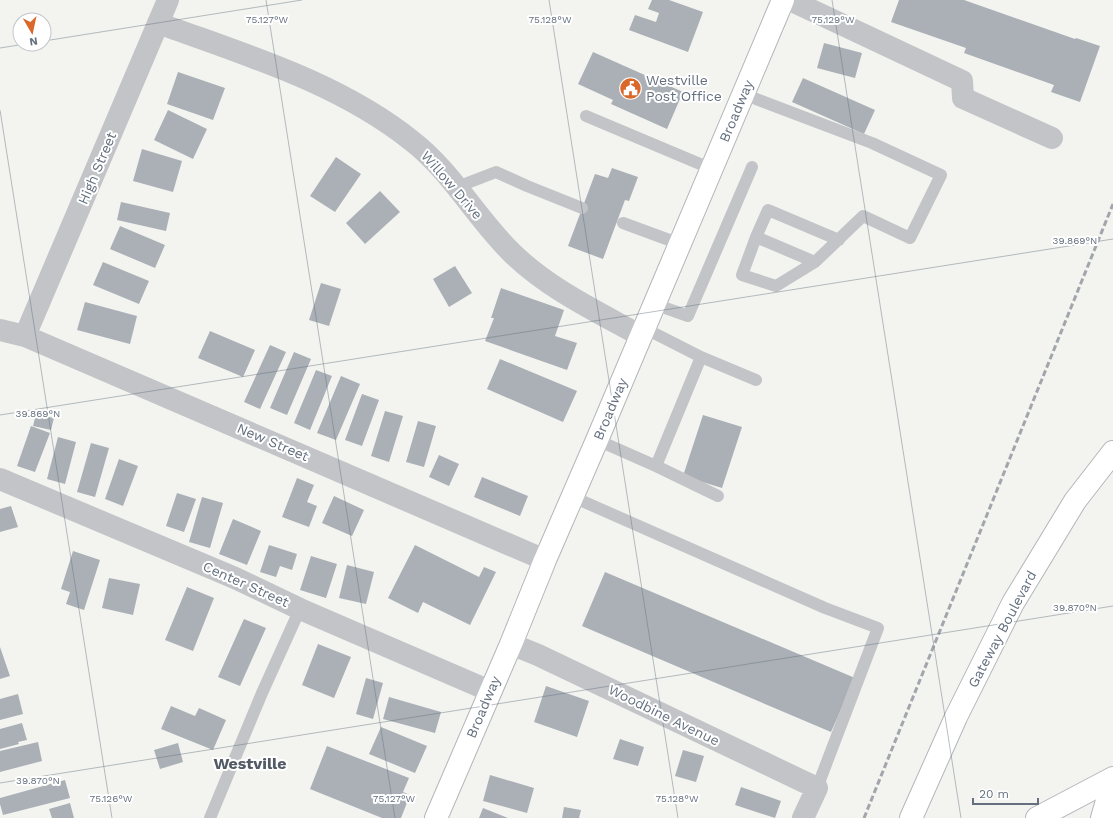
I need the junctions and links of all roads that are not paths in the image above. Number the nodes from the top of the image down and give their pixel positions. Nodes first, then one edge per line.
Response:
1 (168, 0) edge
2 (783, 0) edge
3 (790, 0) edge
4 (158, 23) junction
5 (743, 94) junction
6 (586, 116) dead end
7 (1052, 138) dead end
8 (752, 168) dead end
9 (712, 169) junction
10 (457, 187) junction
11 (582, 208) dead end
12 (623, 223) dead end
13 (756, 237) junction
14 (839, 240) junction
15 (680, 244) junction
16 (815, 262) junction
17 (654, 304) junction
18 (0, 330) edge
19 (643, 332) junction
20 (25, 336) junction
21 (701, 357) junction
22 (756, 380) dead end
23 (597, 440) junction
24 (1111, 456) edge
25 (656, 466) junction
26 (0, 479) edge
27 (718, 496) dead end
28 (573, 497) junction
29 (545, 560) junction
30 (300, 609) junction
31 (511, 644) junction
32 (490, 690) junction
33 (1113, 779) edge
34 (817, 788) junction
35 (210, 818) edge
36 (436, 818) edge
37 (804, 818) edge
38 (911, 818) edge
39 (1037, 818) edge
40 (1102, 818) edge

1 - 4 street, High Street
2 - 5 main road, Broadway
3 - 7 street
4 - 10 street, Willow Drive
4 - 20 street, High Street
5 - 9 main road, Broadway
5 - 14 lane
6 - 9 lane
8 - 17 lane
9 - 15 main road, Broadway
10 - 11 lane
10 - 19 street, Willow Drive
12 - 15 lane
13 - 14 lane
13 - 16 lane
13 - 16 lane
14 - 16 lane
15 - 17 main road, Broadway
17 - 19 main road, Broadway
18 - 20 street, New Street
19 - 21 lane
19 - 23 main road, Broadway
20 - 29 street, New Street
21 - 22 lane
21 - 25 lane
23 - 25 lane
23 - 28 main road, Broadway
24 - 38 main road, Gateway Boulevard
25 - 27 lane
26 - 30 street, Center Street
28 - 29 main road, Broadway
28 - 34 lane
29 - 31 main road, Broadway
30 - 32 street, Center Street
30 - 35 lane
31 - 32 main road, Broadway
31 - 34 street, Woodbine Avenue
32 - 36 main road, Broadway
33 - 39 main road
33 - 40 main road
34 - 37 street

